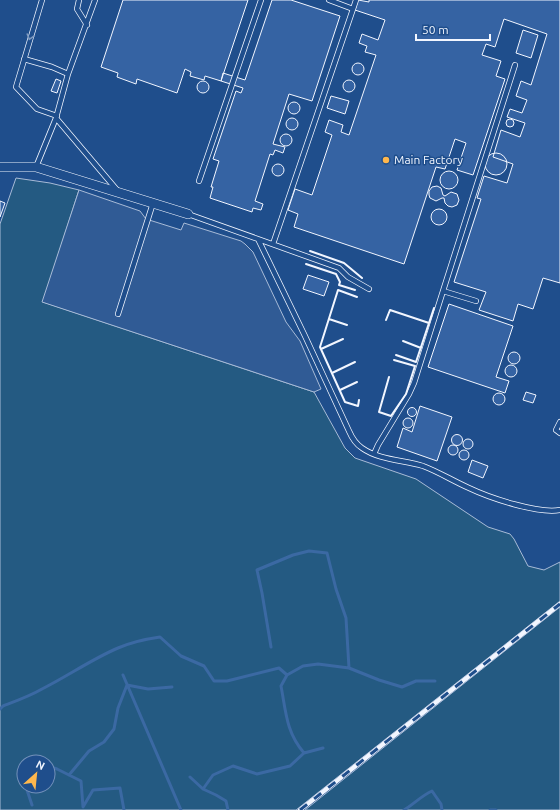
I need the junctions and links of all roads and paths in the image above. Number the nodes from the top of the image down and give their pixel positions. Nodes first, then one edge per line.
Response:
1 (42, 0) edge
2 (79, 0) edge
3 (95, 0) edge
4 (260, 0) edge
5 (329, 0) edge
6 (356, 0) edge
7 (353, 9) junction
8 (87, 25) junction
9 (24, 60) junction
10 (515, 65) dead end
11 (68, 74) junction
12 (57, 117) junction
13 (0, 167) edge
14 (36, 167) junction
15 (199, 181) dead end
16 (120, 193) junction
17 (153, 203) junction
18 (188, 214) joint
19 (258, 239) junction
20 (273, 244) junction
21 (369, 289) dead end
22 (443, 291) junction
23 (476, 301) dead end
24 (118, 314) dead end
25 (560, 422) edge
26 (560, 433) edge
27 (374, 454) junction
28 (560, 510) edge

1 -> 9 lane
2 - 8 lane
3 - 8 lane
4 - 15 lane
5 - 7 lane
6 - 7 lane
7 - 20 lane
8 - 11 lane
9 - 11 lane
9 - 12 lane
10 - 22 lane
11 - 12 lane
12 - 14 lane
12 - 16 lane
13 - 14 street
14 - 16 street
16 - 17 street
17 - 18 street
17 - 24 lane
18 - 19 lane
19 - 20 lane
19 - 27 lane
20 - 21 lane
22 - 23 lane
22 - 27 lane
25 - 26 lane
27 - 28 lane

